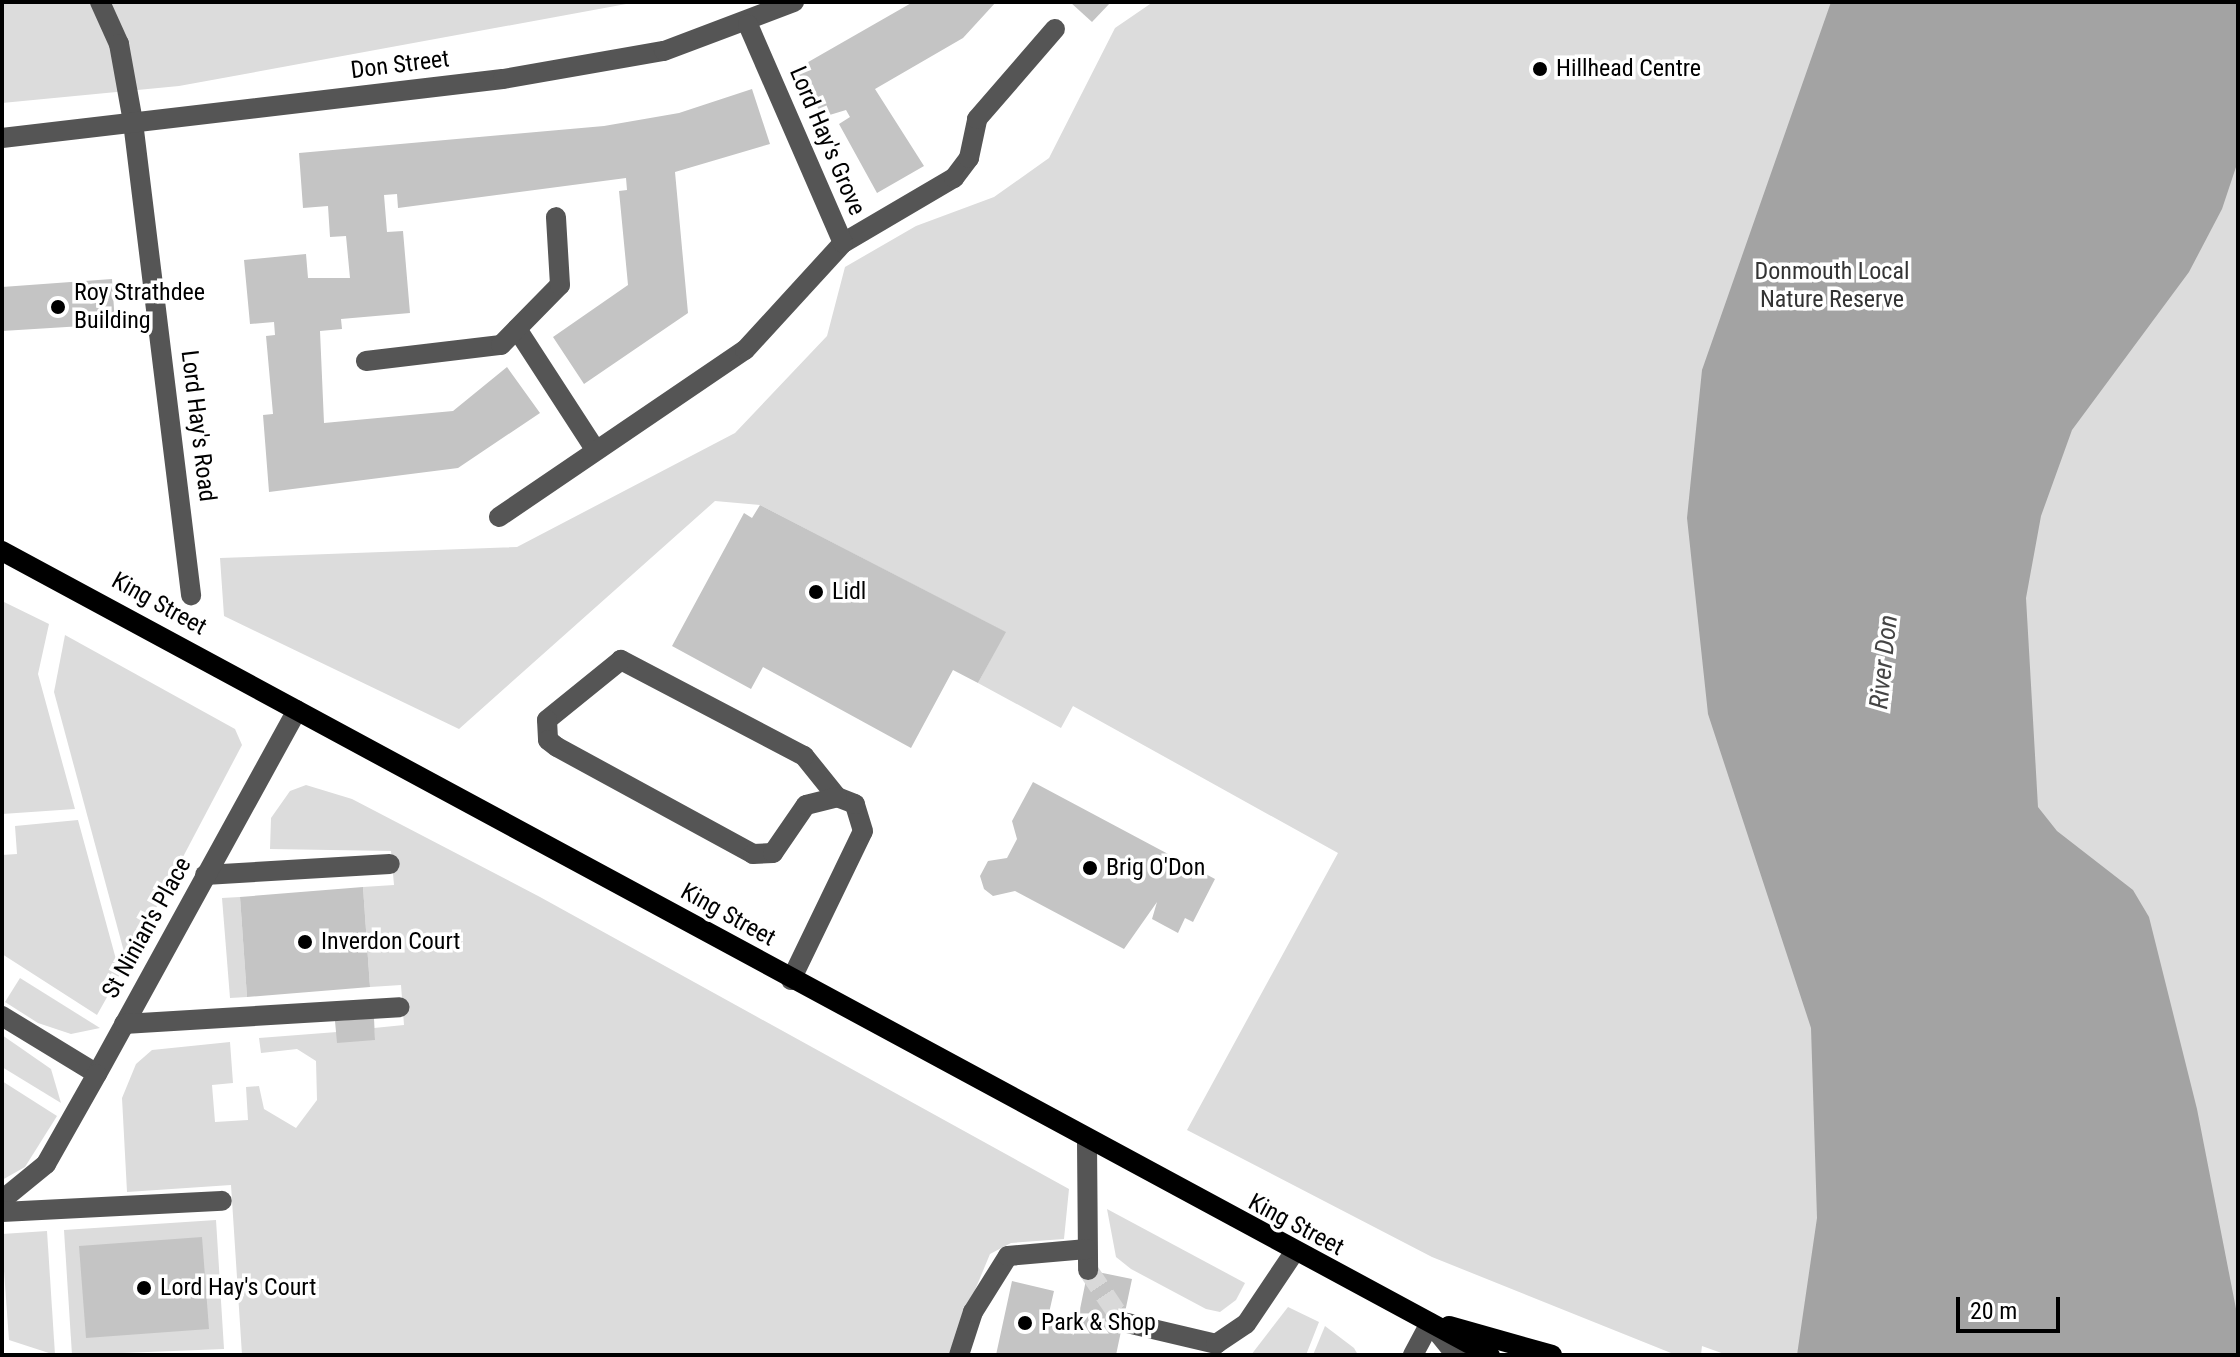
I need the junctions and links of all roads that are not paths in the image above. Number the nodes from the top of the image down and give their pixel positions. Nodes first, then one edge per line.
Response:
1 (100, 2) edge
2 (794, 2) edge
3 (748, 25) junction
4 (1055, 29) dead end
5 (133, 122) junction
6 (2, 138) edge
7 (556, 217) dead end
8 (843, 243) junction
9 (517, 329) junction
10 (366, 361) dead end
11 (595, 449) junction
12 (499, 517) dead end
13 (2, 551) edge
14 (191, 595) dead end
15 (297, 710) junction
16 (837, 797) junction
17 (390, 864) dead end
18 (205, 875) junction
19 (791, 980) junction
20 (399, 1007) dead end
21 (2, 1016) edge
22 (124, 1024) junction
23 (97, 1074) junction
24 (1087, 1143) junction
25 (2, 1200) edge
26 (222, 1201) dead end
27 (2, 1212) edge
28 (1293, 1254) junction
29 (1123, 1322) tunnel mouth
30 (1430, 1323) junction
31 (1212, 1350) edge
32 (959, 1355) edge
33 (1413, 1355) edge
34 (1456, 1355) edge
35 (1490, 1355) edge
36 (1552, 1355) edge

1 - 5 street, Lord Hay's Road
2 - 3 street, Don Street
3 - 5 street, Don Street
3 - 8 street, Lord Hay's Grove
4 - 8 street
5 - 6 street, Don Street
5 - 14 street, Lord Hay's Road
7 - 9 street
8 - 11 street, Lord Hay's Grove
9 - 10 street
9 - 11 street
11 - 12 street, Lord Hay's Grove
13 - 15 main road, King Street
15 - 18 street, St Ninian's Place
15 - 19 main road, King Street
16 - 16 street
16 - 19 street
17 - 18 street
18 - 22 street, St Ninian's Place
19 - 24 main road, King Street
20 - 22 street
21 - 23 street
22 - 23 street, St Ninian's Place
23 - 25 street, St Ninian's Place
24 - 28 main road, King Street
24 - 32 street
26 - 27 street
28 - 30 main road, King Street
28 - 31 street
29 - 31 street
30 - 33 street
30 - 34 street
30 - 35 main road, King Street
30 - 36 main road, King Street

